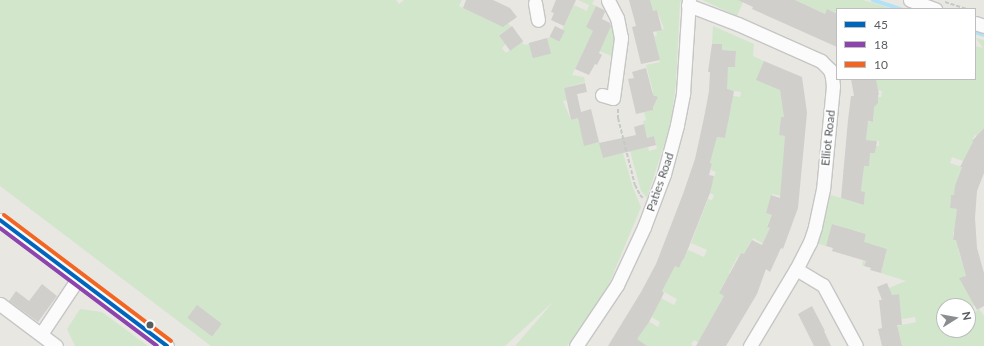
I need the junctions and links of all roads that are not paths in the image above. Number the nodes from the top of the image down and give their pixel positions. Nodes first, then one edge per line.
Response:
1 (608, 0) edge
2 (910, 0) edge
3 (535, 1) edge
4 (688, 2) edge
5 (938, 5) edge
6 (538, 20) dead end
7 (611, 100) road end
8 (0, 220) edge
9 (796, 269) junction
10 (77, 280) junction
11 (0, 304) edge
12 (41, 334) junction
13 (56, 346) edge
14 (167, 346) edge
15 (576, 346) edge
16 (750, 346) edge
17 (856, 346) edge

1 - 7 street
2 - 5 street
3 - 6 street
4 - 9 street, Elliot Road
4 - 15 street, Paties Road
8 - 10 street
9 - 16 street, Elliot Road
9 - 17 street
10 - 12 street
10 - 14 street
11 - 12 street
12 - 13 street

